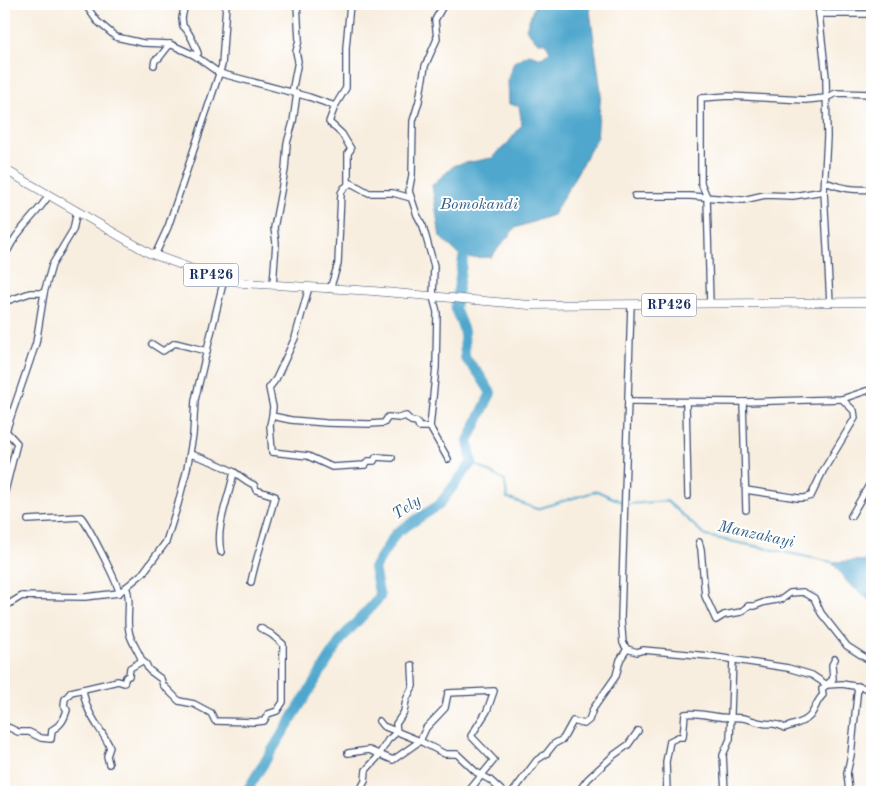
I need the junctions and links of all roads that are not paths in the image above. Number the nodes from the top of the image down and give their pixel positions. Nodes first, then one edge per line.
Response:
1 (85, 4) edge
2 (185, 4) edge
3 (226, 4) edge
4 (297, 4) edge
5 (350, 4) edge
6 (444, 4) edge
7 (818, 4) edge
8 (819, 14) junction
9 (872, 14) edge
10 (170, 44) junction
11 (194, 55) junction
12 (154, 65) dead end
13 (219, 73) junction
14 (295, 93) junction
15 (872, 94) edge
16 (826, 98) junction
17 (335, 106) junction
18 (4, 169) edge
19 (824, 182) junction
20 (348, 185) junction
21 (872, 190) edge
22 (824, 191) junction
23 (49, 195) junction
24 (635, 196) dead end
25 (707, 197) junction
26 (411, 198) junction
27 (77, 211) junction
28 (4, 254) edge
29 (155, 255) junction
30 (224, 278) junction
31 (273, 285) junction
32 (309, 287) junction
33 (330, 289) junction
34 (44, 293) junction
35 (433, 297) junction
36 (4, 302) edge
37 (872, 302) edge
38 (830, 303) junction
39 (710, 304) junction
40 (631, 305) junction
41 (152, 344) dead end
42 (207, 351) junction
43 (872, 389) edge
44 (842, 399) junction
45 (628, 401) junction
46 (686, 402) junction
47 (743, 402) junction
48 (272, 416) junction
49 (430, 426) junction
50 (5, 433) edge
51 (190, 454) junction
52 (392, 458) dead end
53 (448, 459) dead end
54 (234, 472) junction
55 (872, 480) edge
56 (746, 490) junction
57 (4, 495) edge
58 (688, 496) dead end
59 (746, 510) dead end
60 (851, 516) dead end
61 (28, 520) dead end
62 (699, 542) dead end
63 (221, 552) dead end
64 (251, 582) dead end
65 (126, 587) junction
66 (119, 593) junction
67 (4, 607) edge
68 (260, 628) dead end
69 (626, 649) junction
70 (733, 659) junction
71 (835, 659) dead end
72 (142, 661) junction
73 (872, 662) edge
74 (412, 665) dead end
75 (827, 685) junction
76 (858, 686) junction
77 (84, 689) junction
78 (872, 689) edge
79 (730, 718) junction
80 (379, 722) dead end
81 (4, 726) edge
82 (638, 731) dead end
83 (397, 732) junction
84 (420, 741) junction
85 (348, 754) dead end
86 (379, 754) junction
87 (109, 764) dead end
88 (483, 776) junction
89 (359, 792) edge
90 (468, 792) edge
91 (503, 792) edge
92 (513, 792) edge
93 (578, 792) edge
94 (667, 792) edge
95 (725, 792) edge
96 (849, 792) edge

1 - 10 street
2 - 11 street
3 - 13 street
4 - 14 street
5 - 17 street
6 - 26 street
7 - 8 street
8 - 9 street
8 - 16 street
10 - 11 street
10 - 12 street
11 - 13 street
13 - 14 street
13 - 29 street
14 - 17 street
14 - 31 street
15 - 16 street
16 - 19 street
16 - 25 street
17 - 20 street
18 - 23 main road, RP426
19 - 21 street
19 - 22 street
20 - 26 street
20 - 33 street
22 - 25 street
22 - 38 street
23 - 27 main road, RP426
23 - 28 street
24 - 25 street
25 - 39 street
26 - 35 street
27 - 29 main road, RP426
27 - 34 street
29 - 30 main road, RP426
30 - 31 main road, RP426
30 - 42 street
31 - 32 main road, RP426
32 - 33 main road, RP426
32 - 48 street
33 - 35 main road, RP426
34 - 36 street
34 - 50 street
35 - 40 main road, RP426
35 - 49 street
37 - 38 main road, RP426
38 - 39 main road, RP426
39 - 40 main road, RP426
40 - 45 street
41 - 42 street
42 - 51 street
43 - 44 street
44 - 47 street
44 - 56 street
45 - 46 street
45 - 69 street
46 - 47 street
46 - 58 street
47 - 56 street
48 - 49 street
48 - 52 street
49 - 53 street
50 - 57 street
51 - 54 street
51 - 65 street
54 - 63 street
54 - 64 street
55 - 60 street
56 - 59 street
61 - 66 street
62 - 73 street
65 - 66 street
65 - 72 street
66 - 67 street
68 - 72 street
69 - 70 street
69 - 92 street
70 - 75 street
70 - 79 street
71 - 75 street
72 - 77 street
74 - 83 street
75 - 76 street
75 - 79 street
76 - 78 street
76 - 96 street
77 - 81 street
77 - 87 street
79 - 94 street
79 - 95 street
80 - 83 street
82 - 93 street
83 - 84 street
83 - 86 street
84 - 86 street
84 - 88 street
84 - 88 street
85 - 86 street
86 - 89 street
88 - 90 street
88 - 91 street

